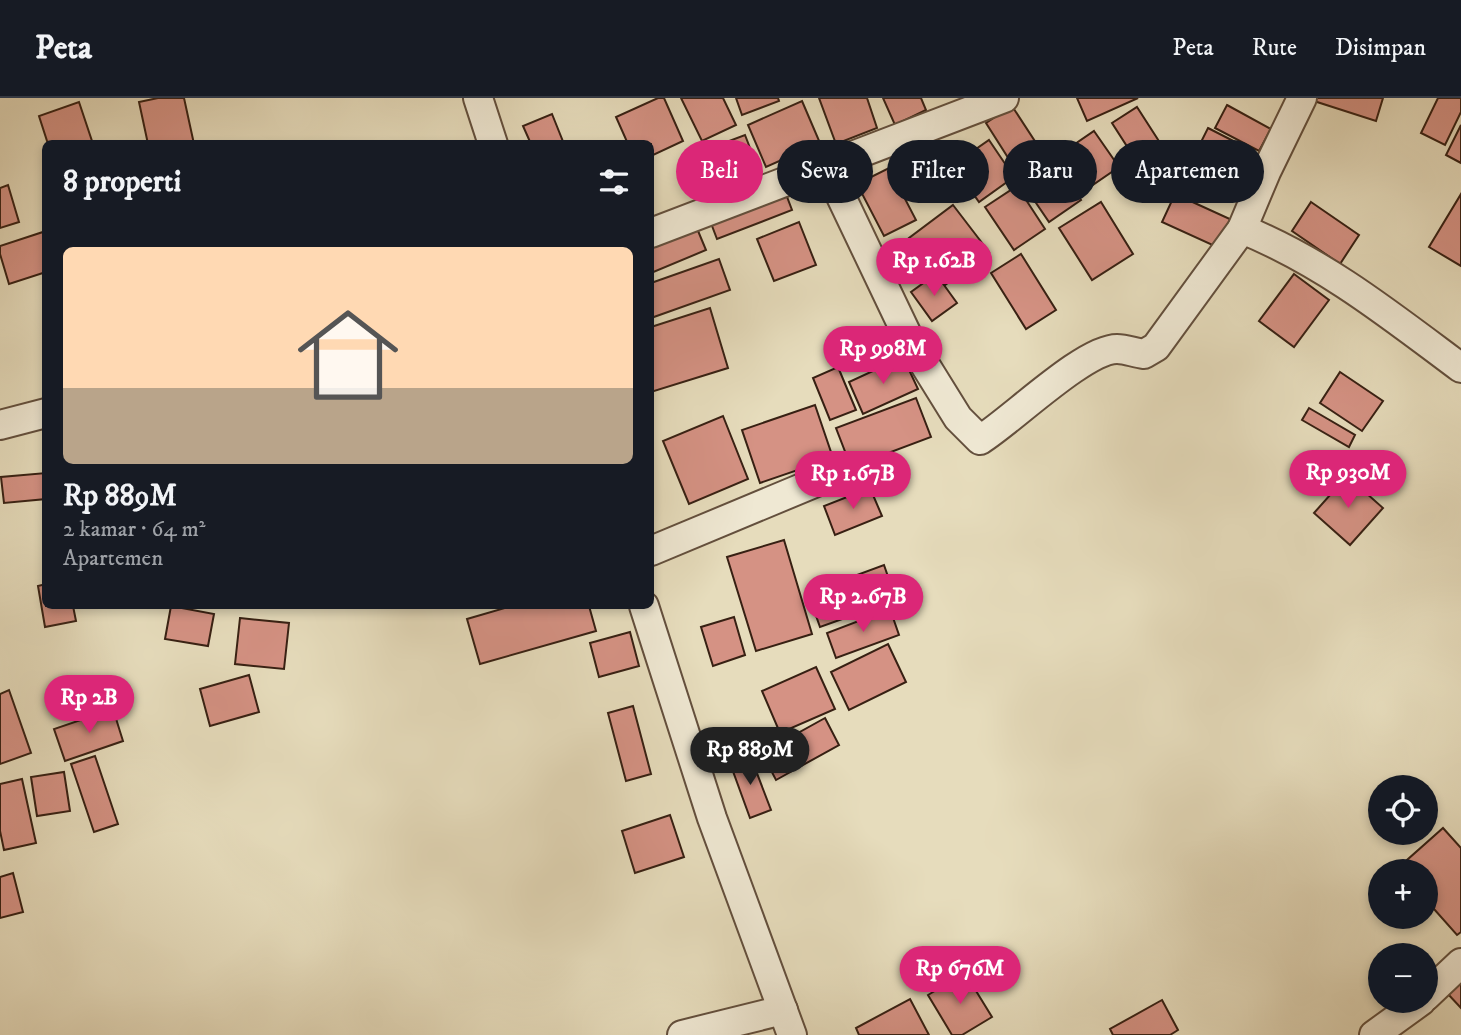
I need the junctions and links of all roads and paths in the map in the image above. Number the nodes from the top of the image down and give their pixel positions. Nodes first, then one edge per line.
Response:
1 (478, 98) edge
2 (1004, 98) edge
3 (1302, 98) edge
4 (492, 140) edge
5 (873, 147) edge
6 (777, 184) edge
7 (844, 203) edge
8 (1242, 229) junction
9 (654, 232) edge
10 (1461, 368) edge
11 (42, 413) edge
12 (0, 425) edge
13 (831, 475) dead end
14 (654, 550) edge
15 (645, 609) edge
16 (1461, 963) edge
17 (1438, 985) edge
18 (1404, 1013) edge
19 (787, 1023) edge
20 (682, 1035) edge
21 (1374, 1035) edge

1 - 4 street
2 - 5 street
3 - 8 street
6 - 9 street
7 - 8 street
8 - 10 street
11 - 12 street
13 - 14 street
15 - 19 street
16 - 17 street
18 - 21 street
19 - 20 street

